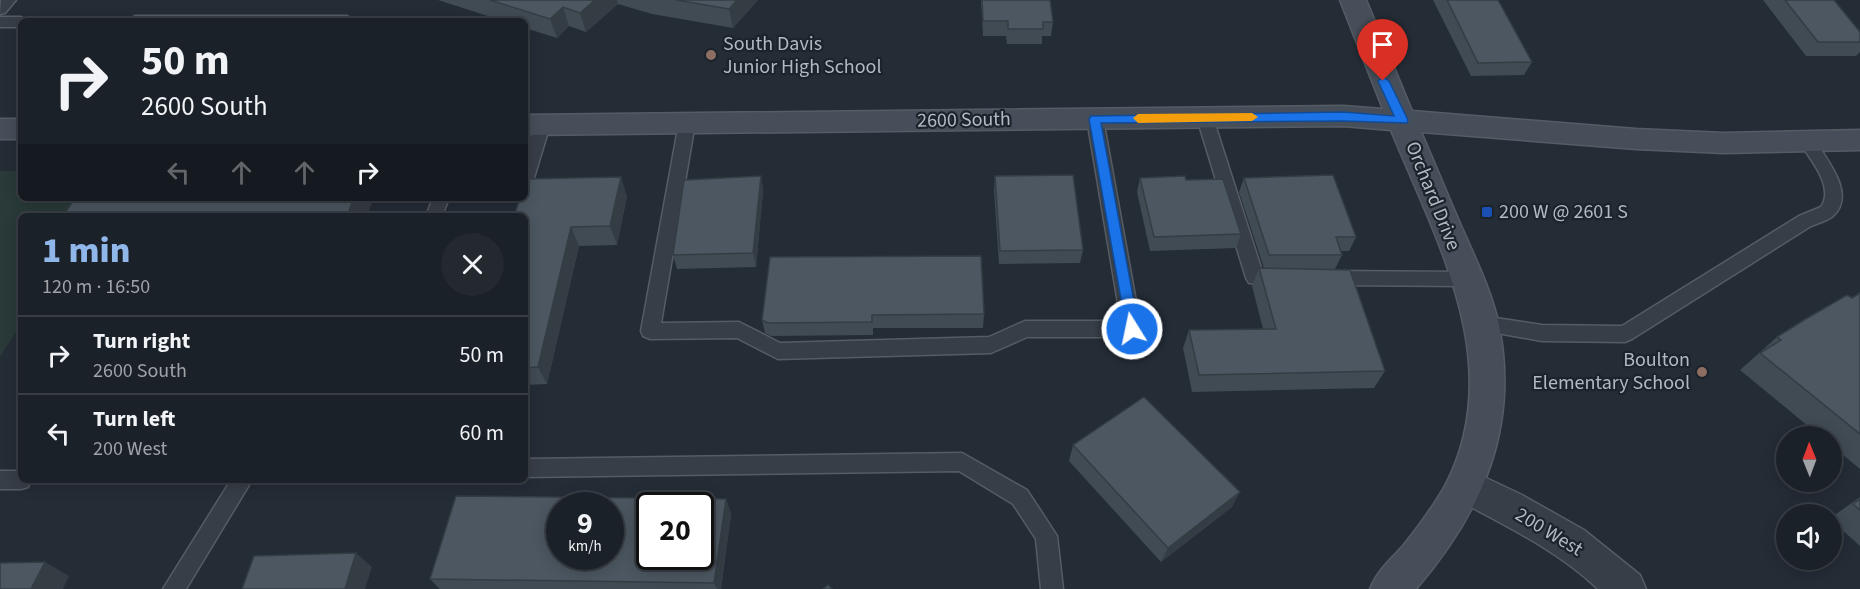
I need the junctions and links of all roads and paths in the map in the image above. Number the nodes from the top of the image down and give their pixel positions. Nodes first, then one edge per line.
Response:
1 (9, 0) edge
2 (1353, 0) edge
3 (0, 10) edge
4 (0, 22) edge
5 (18, 22) edge
6 (1205, 118) junction
7 (1095, 119) junction
8 (1402, 120) junction
9 (687, 123) junction
10 (533, 125) edge
11 (0, 129) edge
12 (18, 129) edge
13 (1860, 140) edge
14 (1808, 143) junction
15 (528, 160) edge
16 (1290, 278) edge
17 (1313, 278) edge
18 (1467, 279) junction
19 (1482, 324) junction
20 (528, 468) edge
21 (0, 480) edge
22 (18, 480) edge
23 (240, 483) edge
24 (1465, 485) junction
25 (174, 589) edge
26 (1052, 589) edge
27 (1389, 589) edge
28 (1626, 589) edge

1 - 3 lane
2 - 8 main road
4 - 5 lane
6 - 7 main road, 2600 South
6 - 8 main road, 2600 South
6 - 16 lane
7 - 9 main road, 2600 South
7 - 9 lane
8 - 14 main road, Orchard Drive
8 - 18 main road, Orchard Drive
9 - 10 main road, 2600 South
10 - 15 lane
11 - 12 main road
13 - 14 main road, Orchard Drive
14 - 19 lane
17 - 18 lane
18 - 19 main road, Orchard Drive
19 - 24 main road, Orchard Drive
20 - 26 lane
21 - 22 lane
23 - 25 lane
24 - 27 main road, Orchard Drive
24 - 28 street, 200 West

